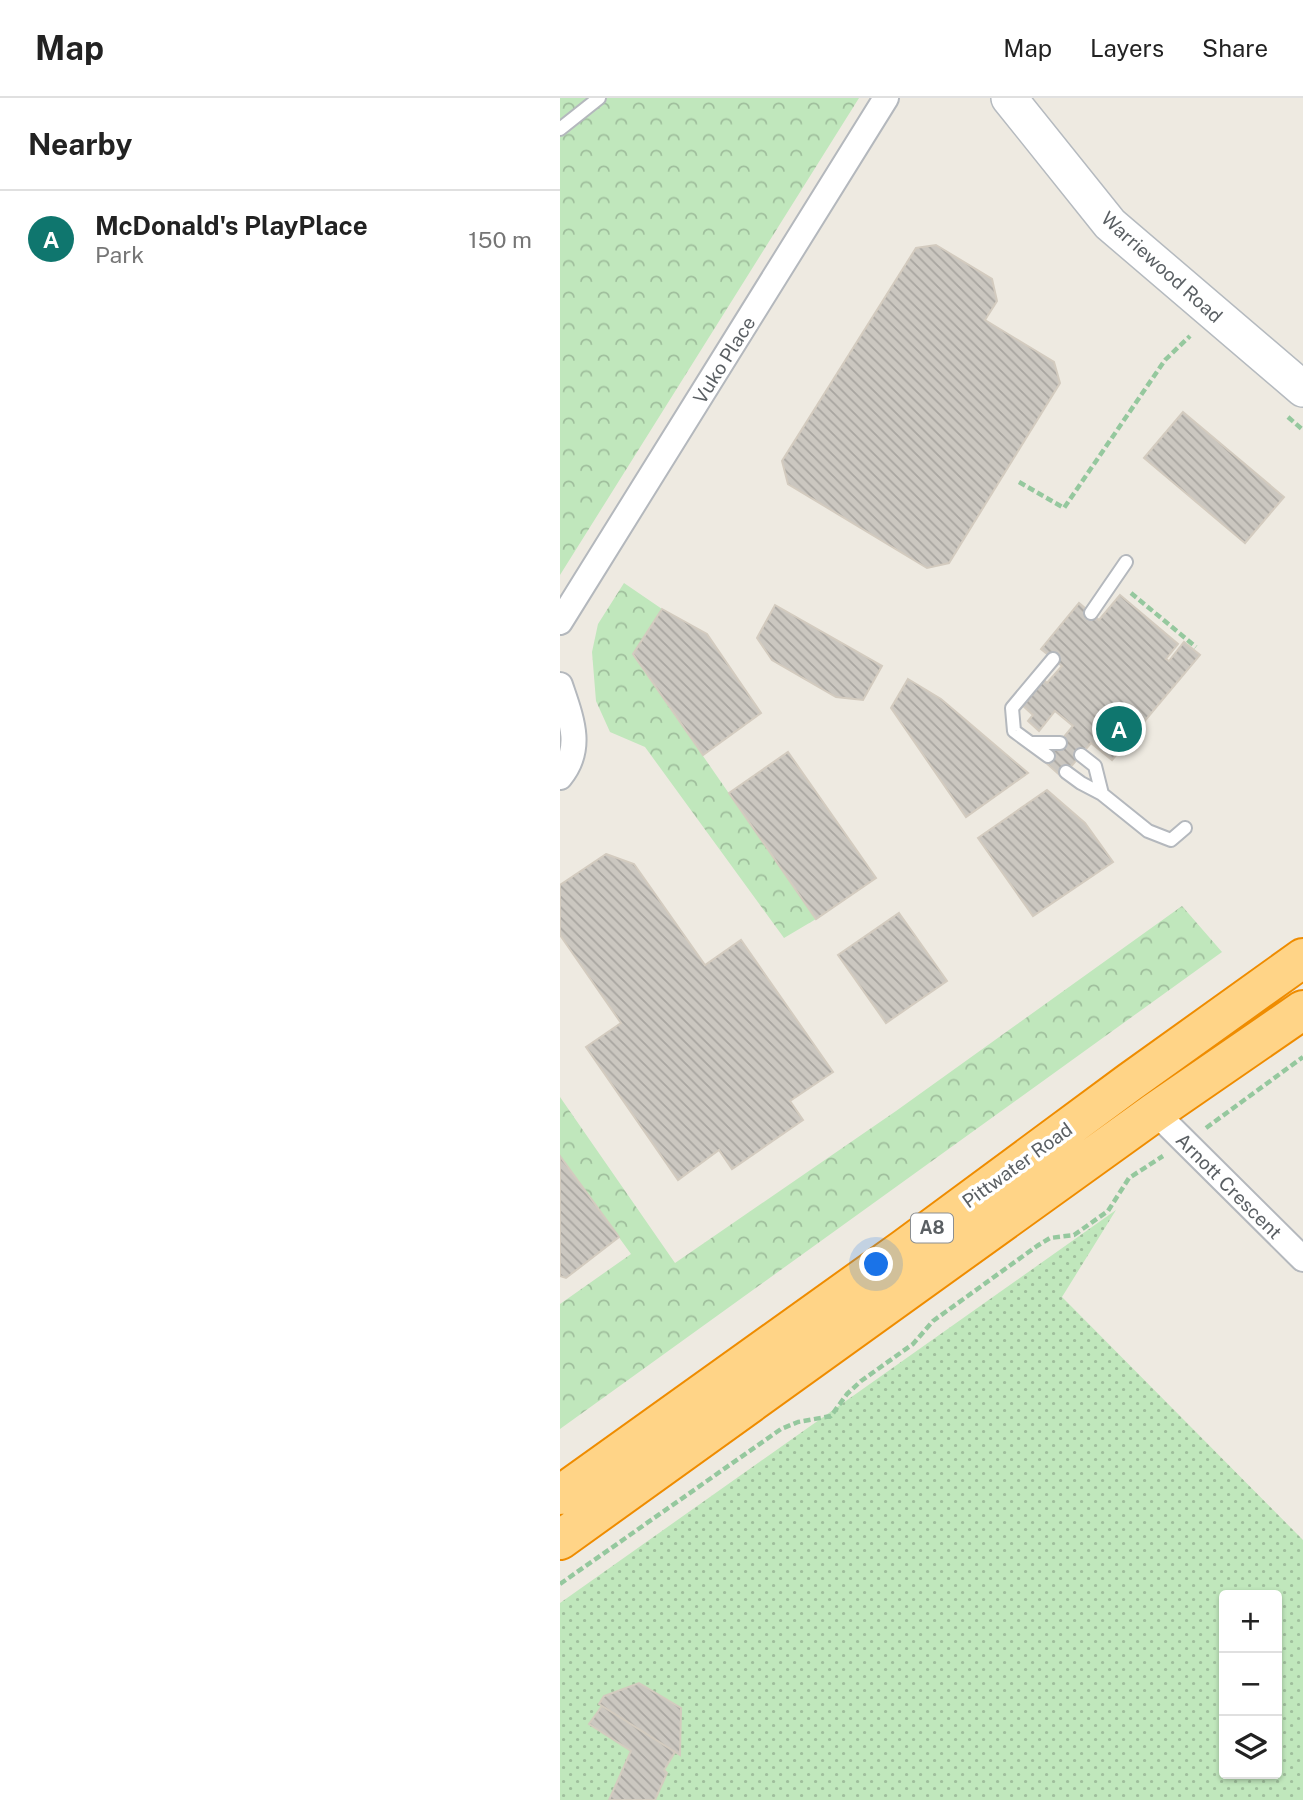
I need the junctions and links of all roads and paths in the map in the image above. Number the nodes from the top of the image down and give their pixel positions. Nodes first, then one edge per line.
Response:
1 (599, 98) edge
2 (886, 98) edge
3 (1009, 98) edge
4 (560, 130) edge
5 (1190, 336) dead end
6 (1303, 389) edge
7 (1019, 482) dead end
8 (1126, 562) dead end
9 (1131, 593) dead end
10 (1091, 613) dead end
11 (560, 622) edge
12 (1196, 647) dead end
13 (1053, 659) dead end
14 (560, 685) edge
15 (1031, 743) junction
16 (1060, 743) dead end
17 (1080, 755) dead end
18 (1048, 757) dead end
19 (1066, 772) dead end
20 (560, 777) edge
21 (1102, 794) junction
22 (1185, 828) dead end
23 (1303, 958) edge
24 (1303, 1010) edge
25 (1303, 1057) edge
26 (1155, 1112) junction
27 (1185, 1142) junction
28 (1303, 1259) edge
29 (560, 1495) edge
30 (560, 1540) edge
31 (560, 1584) edge

1 - 4 lane
2 - 11 street, Vuko Place
3 - 6 street, Warriewood Road
5 - 7 path
8 - 10 lane
9 - 12 path
13 - 15 lane
14 - 20 street
15 - 16 lane
15 - 18 lane
17 - 21 lane
19 - 21 lane
21 - 22 lane
23 - 29 highway, Pittwater Road / A8
24 - 26 highway, Pittwater Road / A8
25 - 27 path
26 - 27 street, Arnott Crescent
26 - 30 highway, Pittwater Road / A8
27 - 28 street, Arnott Crescent
27 - 31 path

